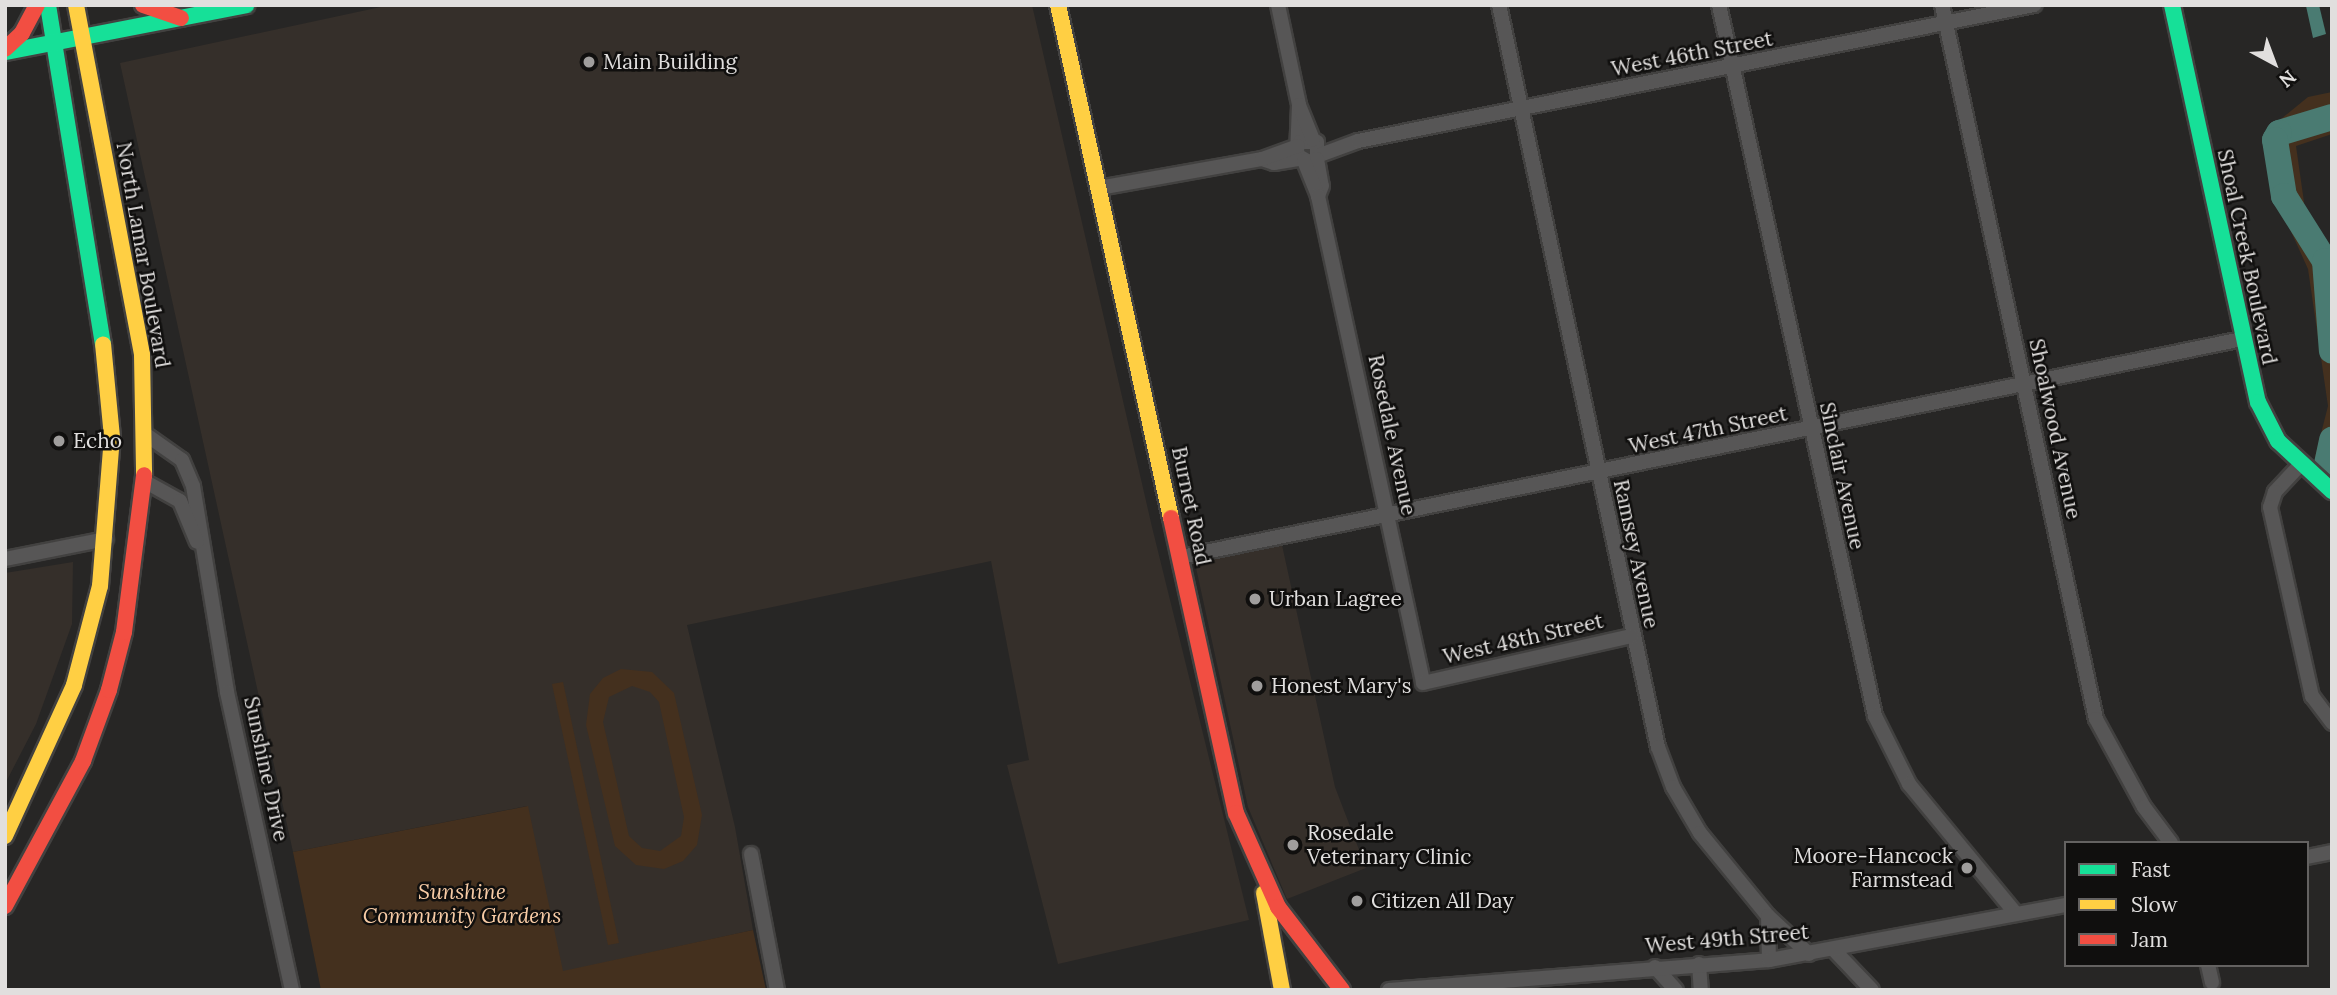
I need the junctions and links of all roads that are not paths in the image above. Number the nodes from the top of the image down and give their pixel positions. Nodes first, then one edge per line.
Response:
1 (37, 5) edge
2 (48, 5) edge
3 (76, 5) edge
4 (144, 5) edge
5 (246, 5) edge
6 (1058, 5) edge
7 (1278, 5) edge
8 (1499, 5) edge
9 (1719, 5) edge
10 (1942, 5) edge
11 (2034, 5) edge
12 (2172, 5) edge
13 (181, 18) junction
14 (1946, 25) junction
15 (83, 37) junction
16 (54, 43) junction
17 (5, 50) edge
18 (1732, 68) junction
19 (1521, 108) junction
20 (1309, 150) junction
21 (1099, 188) junction
22 (2242, 339) junction
23 (2025, 387) junction
24 (1811, 431) junction
25 (145, 434) junction
26 (112, 437) junction
27 (2300, 465) junction
28 (1598, 474) junction
29 (144, 481) junction
30 (2332, 491) edge
31 (1387, 514) junction
32 (101, 543) junction
33 (203, 557) junction
34 (1181, 557) junction
35 (5, 559) edge
36 (1632, 636) junction
37 (1423, 683) joint
38 (64, 708) junction
39 (97, 722) junction
40 (2332, 723) edge
41 (5, 836) edge
42 (2170, 841) edge
43 (2332, 852) edge
44 (751, 854) dead end
45 (2309, 857) edge
46 (1261, 878) junction
47 (2064, 905) edge
48 (5, 906) edge
49 (2016, 914) junction
50 (1768, 916) junction
51 (1834, 950) junction
52 (1809, 954) junction
53 (1769, 960) junction
54 (1699, 964) junction
55 (1655, 967) junction
56 (2208, 967) edge
57 (2212, 983) dead end
58 (292, 990) edge
59 (777, 990) edge
60 (1282, 990) edge
61 (1342, 990) edge
62 (1389, 990) edge
63 (1676, 990) edge
64 (1701, 990) edge
65 (1872, 990) edge

1 - 17 main road
2 - 16 main road
3 - 15 main road, North Lamar Boulevard
4 - 13 main road
5 - 13 main road
6 - 21 main road, Burnet Road
7 - 20 street, Rosedale Avenue
8 - 19 street, Ramsey Avenue
9 - 18 street, Sinclair Avenue
10 - 14 street, Shoalwood Avenue
11 - 14 street, West 46th Street
12 - 22 main road, Shoal Creek Boulevard
13 - 15 main road
14 - 18 street, West 46th Street
14 - 23 street, Shoalwood Avenue
15 - 16 main road
15 - 25 main road, North Lamar Boulevard
16 - 17 main road
16 - 26 main road
18 - 19 street, West 46th Street
18 - 24 street, Sinclair Avenue
19 - 20 street, West 46th Street
19 - 28 street, Ramsey Avenue
20 - 21 street, West 46th Street
20 - 31 street, Rosedale Avenue
21 - 34 main road, Burnet Road
22 - 23 street, West 47th Street
22 - 27 main road, Shoal Creek Boulevard
23 - 24 street, West 47th Street
23 - 42 street, Shoalwood Avenue
24 - 28 street, West 47th Street
24 - 49 street, Sinclair Avenue
25 - 29 main road, North Lamar Boulevard
25 - 33 street, Sunshine Drive
26 - 29 main road
26 - 32 main road
27 - 30 main road, Shoal Creek Boulevard
27 - 40 street
28 - 31 street, West 47th Street
28 - 36 street, Ramsey Avenue
29 - 33 street, Sunshine Drive
29 - 39 main road, North Lamar Boulevard
31 - 34 street, West 47th Street
31 - 37 street, Rosedale Avenue
32 - 35 street
32 - 38 main road
33 - 58 street, Sunshine Drive
34 - 46 main road, Burnet Road
36 - 37 street, West 48th Street
36 - 50 street, Ramsey Avenue
38 - 39 main road
38 - 41 main road
39 - 48 main road, North Lamar Boulevard
43 - 45 street
44 - 59 street
46 - 60 main road
46 - 61 main road, Burnet Road
47 - 49 street, West 49th Street
49 - 51 street, West 49th Street
50 - 52 street, Ramsey Avenue
50 - 53 street
51 - 52 street, West 49th Street
51 - 65 street
52 - 53 street, West 49th Street
53 - 54 street, West 49th Street
54 - 55 street, West 49th Street
54 - 64 street
55 - 62 street, West 49th Street
55 - 63 street
56 - 57 street

